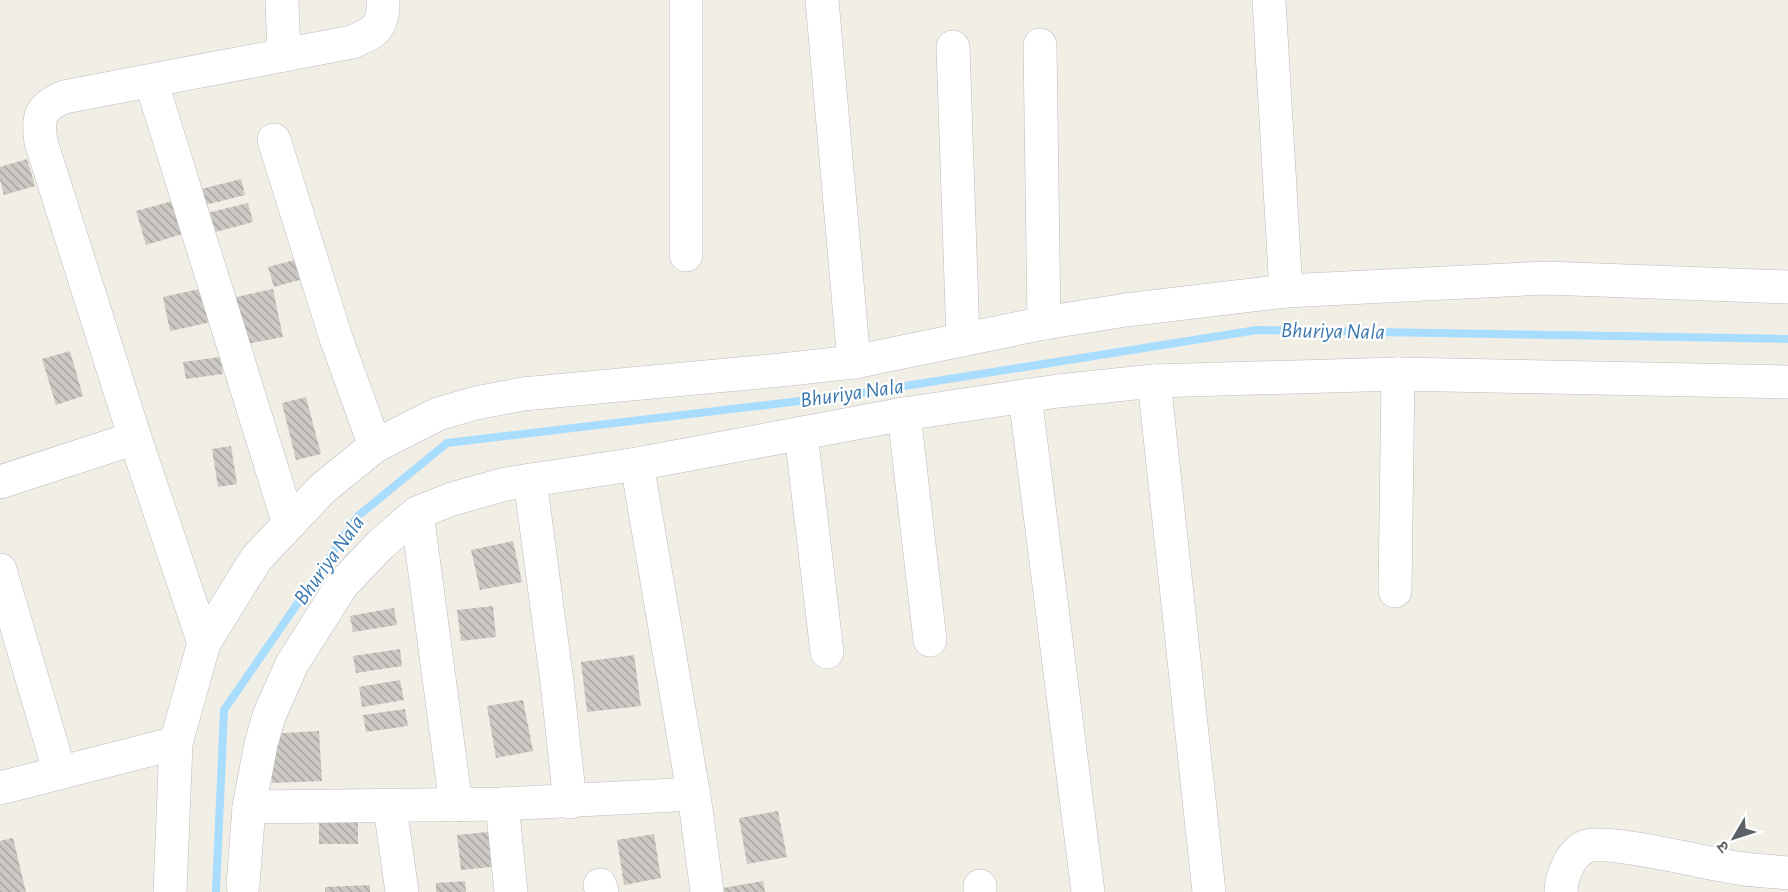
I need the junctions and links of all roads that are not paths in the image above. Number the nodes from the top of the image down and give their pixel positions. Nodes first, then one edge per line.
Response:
1 (282, 0) edge
2 (383, 0) edge
3 (686, 0) edge
4 (822, 0) edge
5 (1269, 0) edge
6 (1040, 45) dead end
7 (953, 47) dead end
8 (284, 55) junction
9 (151, 81) junction
10 (274, 140) dead end
11 (686, 255) dead end
12 (1788, 287) edge
13 (1286, 291) junction
14 (1044, 323) junction
15 (963, 339) junction
16 (854, 362) junction
17 (1398, 374) junction
18 (1154, 381) junction
19 (1788, 381) edge
20 (1025, 396) junction
21 (904, 414) junction
22 (801, 434) junction
23 (135, 438) junction
24 (375, 446) junction
25 (637, 464) junction
26 (530, 480) junction
27 (0, 482) edge
28 (417, 513) junction
29 (289, 524) junction
30 (0, 570) edge
31 (1395, 591) dead end
32 (10, 633) edge
33 (930, 640) dead end
34 (204, 643) junction
35 (827, 652) dead end
36 (176, 743) junction
37 (60, 773) junction
38 (0, 788) edge
39 (694, 794) junction
40 (570, 802) junction
41 (502, 804) junction
42 (456, 805) junction
43 (249, 807) junction
44 (390, 807) junction
45 (1788, 873) edge
46 (243, 885) dead end
47 (170, 892) edge
48 (402, 892) edge
49 (511, 892) edge
50 (707, 892) edge
51 (1088, 892) edge
52 (1209, 892) edge
53 (1561, 892) edge

1 - 8 street
2 - 8 street
3 - 11 street
4 - 16 street
5 - 13 street
6 - 14 street
7 - 15 street
8 - 9 street
9 - 23 street
9 - 29 street
10 - 24 street
12 - 13 street
13 - 14 street
14 - 15 street
15 - 16 street
16 - 24 street
17 - 18 street
17 - 19 street
17 - 31 street
18 - 20 street
18 - 52 street
20 - 21 street
20 - 51 street
21 - 22 street
21 - 33 street
22 - 25 street
22 - 35 street
23 - 27 street
23 - 34 street
24 - 29 street
25 - 26 street
25 - 39 street
26 - 28 street
26 - 40 street
28 - 42 street
28 - 43 street
29 - 34 street
30 - 32 street
32 - 37 street
34 - 36 street
36 - 37 street
36 - 47 street
37 - 38 street
39 - 40 street
39 - 50 street
40 - 41 street
41 - 42 street
41 - 49 street
42 - 44 street
43 - 44 street
43 - 46 street
44 - 48 street
45 - 53 street

